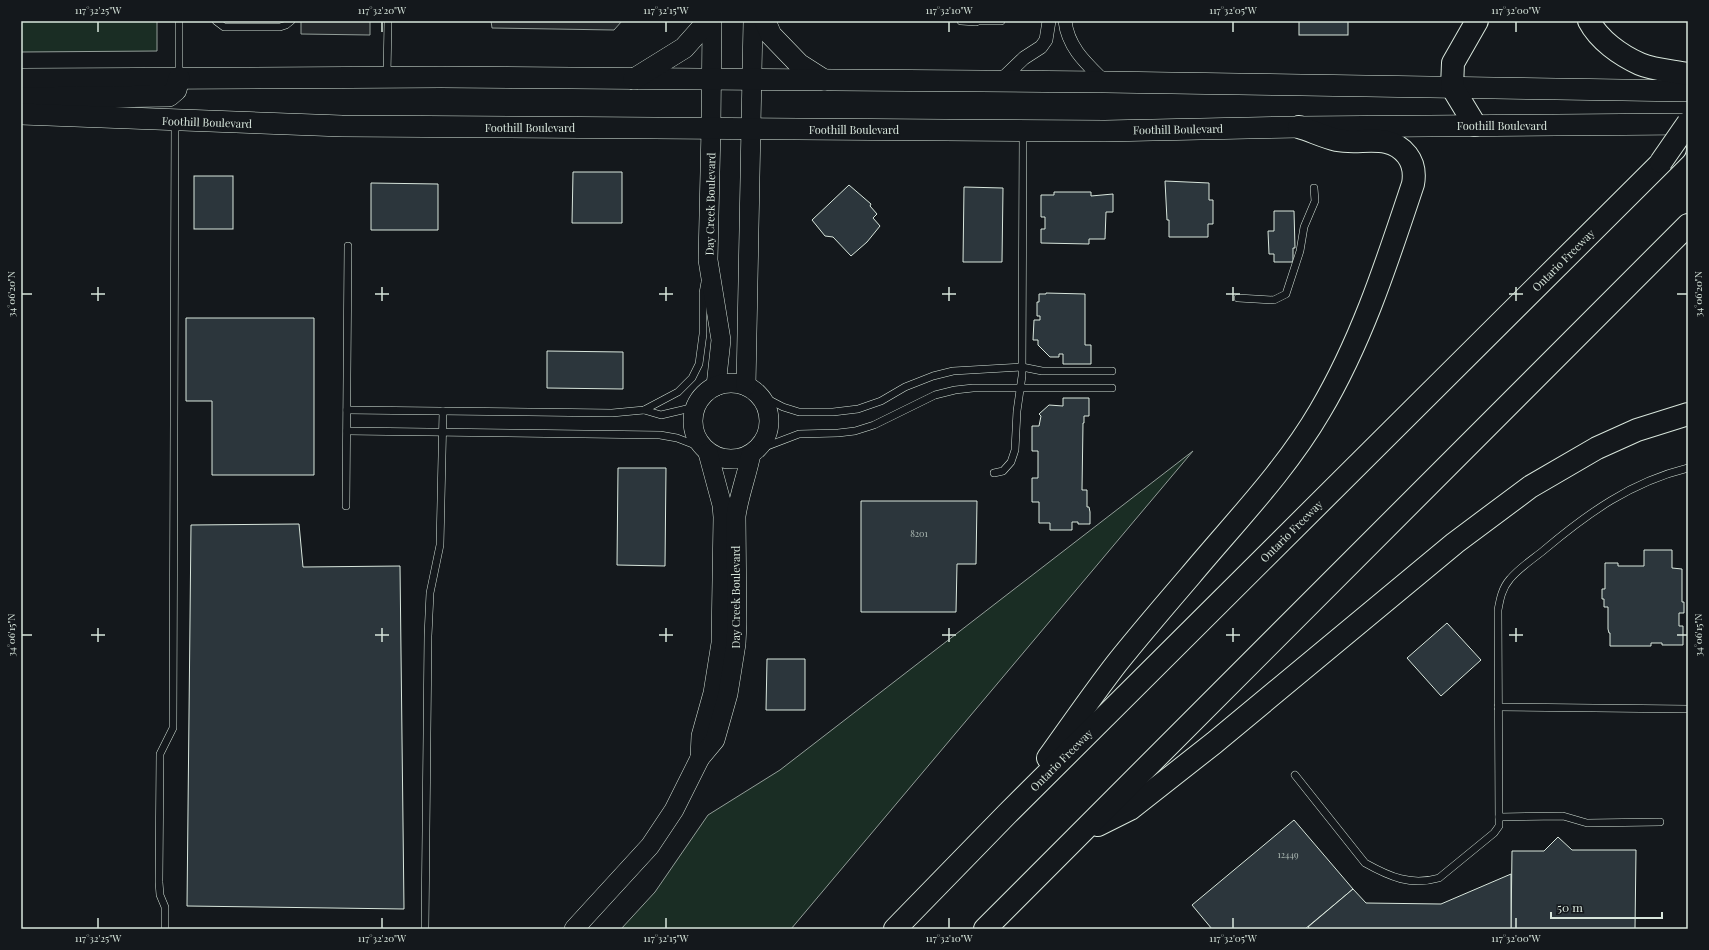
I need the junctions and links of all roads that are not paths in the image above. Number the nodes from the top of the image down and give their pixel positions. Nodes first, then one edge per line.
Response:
1 (179, 21) edge
2 (216, 21) edge
3 (291, 21) edge
4 (388, 21) edge
5 (708, 21) edge
6 (712, 21) edge
7 (753, 21) edge
8 (765, 21) edge
9 (961, 21) edge
10 (976, 21) edge
11 (1001, 21) edge
12 (1049, 21) edge
13 (1065, 21) edge
14 (1477, 21) edge
15 (1589, 21) edge
16 (1688, 74) edge
17 (387, 77) junction
18 (179, 78) junction
19 (21, 79) edge
20 (634, 79) junction
21 (711, 79) junction
22 (752, 80) junction
23 (825, 80) junction
24 (1000, 81) junction
25 (1105, 82) junction
26 (1452, 87) junction
27 (1688, 90) edge
28 (21, 98) edge
29 (21, 114) edge
30 (175, 121) junction
31 (1688, 124) edge
32 (1475, 125) junction
33 (1299, 127) junction
34 (711, 128) junction
35 (751, 128) junction
36 (1023, 130) junction
37 (1688, 135) edge
38 (1661, 162) junction
39 (1314, 188) dead end
40 (1688, 225) edge
41 (348, 246) dead end
42 (708, 260) junction
43 (1238, 298) dead end
44 (1022, 367) junction
45 (1112, 371) dead end
46 (716, 386) junction
47 (1020, 388) junction
48 (1112, 388) dead end
49 (752, 390) junction
50 (695, 407) junction
51 (347, 410) junction
52 (644, 410) junction
53 (443, 411) junction
54 (1688, 414) edge
55 (347, 431) junction
56 (442, 432) junction
57 (706, 450) junction
58 (754, 452) junction
59 (1688, 468) edge
60 (994, 473) dead end
61 (346, 506) dead end
62 (1498, 707) junction
63 (1688, 709) edge
64 (700, 758) junction
65 (1294, 775) dead end
66 (1007, 814) junction
67 (1499, 817) junction
68 (1660, 822) dead end
69 (1081, 833) junction
70 (165, 929) edge
71 (426, 929) edge
72 (574, 929) edge
73 (895, 929) edge
74 (985, 929) edge

1 - 18 lane
2 - 3 lane
4 - 17 lane
5 - 20 main road
6 - 21 street, Day Creek Boulevard
7 - 22 street
8 - 23 main road
9 - 10 lane
10 - 11 lane
12 - 24 street
13 - 25 street
14 - 26 highway
15 - 16 highway
17 - 18 main road
17 - 20 main road
18 - 19 main road
18 - 28 main road
20 - 21 main road
21 - 22 main road
21 - 34 street, Day Creek Boulevard
22 - 23 main road
22 - 35 street
23 - 24 main road
24 - 25 main road
25 - 26 main road
26 - 27 main road
26 - 32 highway
29 - 30 main road, Foothill Boulevard
30 - 34 main road, Foothill Boulevard
30 - 70 lane
31 - 32 main road, Foothill Boulevard
31 - 38 highway, bridge
32 - 33 main road, Foothill Boulevard
33 - 36 main road, Foothill Boulevard
33 - 66 highway
34 - 35 main road, Foothill Boulevard
34 - 42 street, Day Creek Boulevard
35 - 36 main road, Foothill Boulevard
35 - 49 street
36 - 44 lane
37 - 38 highway, Ontario Freeway, bridge
38 - 66 highway, Ontario Freeway
39 - 43 lane
40 - 69 highway
41 - 51 lane
42 - 46 street, Day Creek Boulevard
42 - 52 lane
44 - 45 lane
44 - 47 lane
44 - 49 lane
46 - 49 street
46 - 50 street
47 - 48 lane
47 - 58 lane
47 - 60 lane
49 - 58 street
50 - 52 lane
50 - 57 street
51 - 53 lane
51 - 55 lane
52 - 53 lane
53 - 56 lane
54 - 69 highway
55 - 56 lane
55 - 61 lane
56 - 57 lane
56 - 71 lane
57 - 58 street
57 - 64 street, Day Creek Boulevard
58 - 64 street, Day Creek Boulevard
59 - 62 lane
62 - 63 lane
62 - 67 lane
64 - 72 street, Day Creek Boulevard
65 - 67 lane
66 - 73 highway, Ontario Freeway
67 - 68 lane
69 - 74 highway

